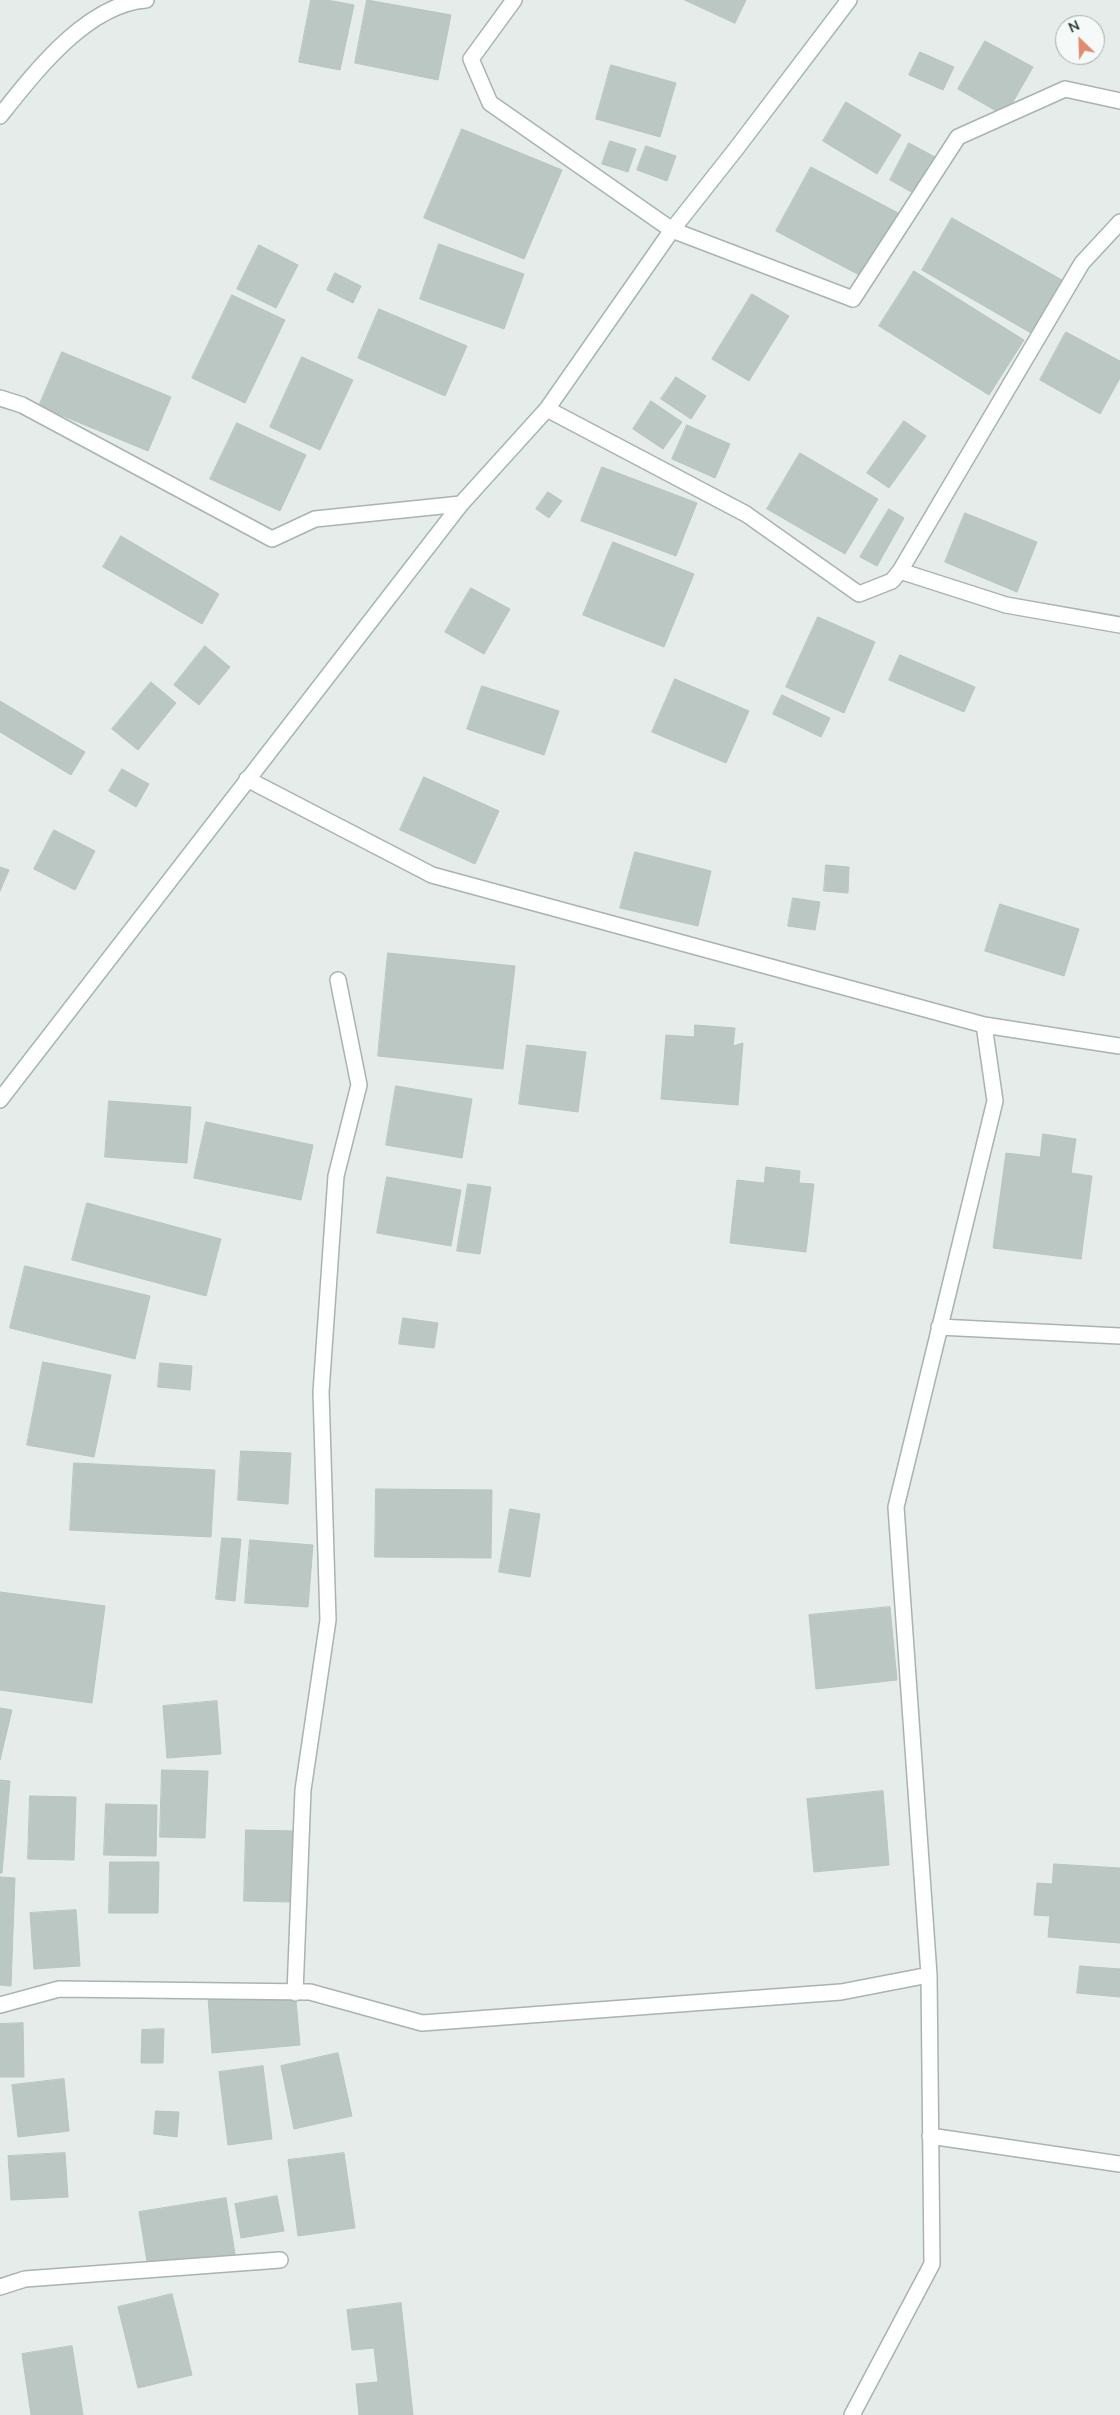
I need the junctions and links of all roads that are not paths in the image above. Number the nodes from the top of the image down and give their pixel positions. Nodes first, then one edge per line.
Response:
1 (146, 0) edge
2 (514, 0) edge
3 (849, 0) edge
4 (113, 4) edge
5 (1120, 101) edge
6 (0, 116) edge
7 (1120, 222) edge
8 (672, 230) junction
9 (0, 398) edge
10 (547, 409) junction
11 (460, 504) junction
12 (900, 571) junction
13 (1120, 625) edge
14 (247, 779) junction
15 (338, 980) dead end
16 (984, 1025) junction
17 (1120, 1046) edge
18 (0, 1100) edge
19 (939, 1327) junction
20 (1120, 1336) edge
21 (929, 1974) junction
22 (295, 1993) junction
23 (0, 2005) edge
24 (930, 2136) junction
25 (1120, 2164) edge
26 (280, 2260) dead end
27 (0, 2287) edge
28 (852, 2415) edge

1 - 4 street
2 - 8 street
3 - 8 street
4 - 6 street
5 - 8 street
7 - 12 street
8 - 10 street
9 - 11 street
10 - 11 street
10 - 12 street
11 - 14 street
12 - 13 street
14 - 16 street
14 - 18 street
15 - 22 street
16 - 17 street
16 - 19 street
19 - 20 street
19 - 21 street
21 - 22 street
21 - 24 street
22 - 23 street
24 - 25 street
24 - 28 street
26 - 27 street

